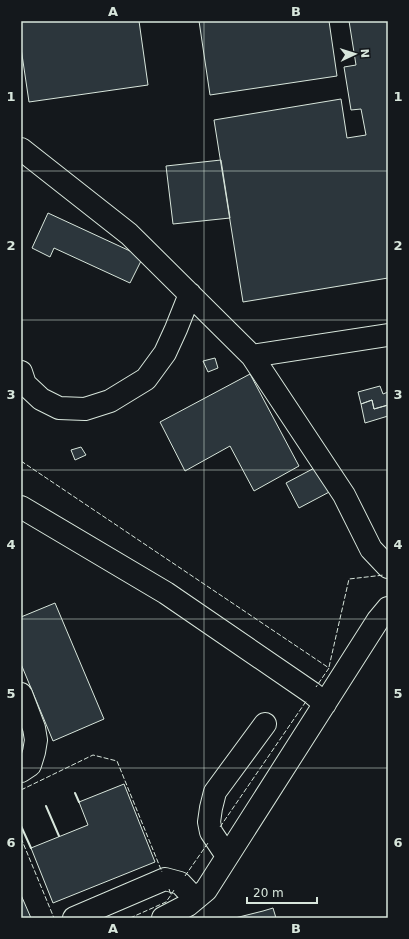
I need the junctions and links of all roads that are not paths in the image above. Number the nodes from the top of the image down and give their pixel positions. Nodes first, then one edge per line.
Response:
1 (21, 149) edge
2 (190, 294) junction
3 (388, 335) edge
4 (252, 356) junction
5 (21, 372) edge
6 (21, 507) edge
7 (388, 567) edge
8 (388, 608) edge
9 (21, 694) edge
10 (325, 704) junction
11 (265, 724) dead end
12 (21, 771) edge
13 (227, 856) junction
14 (194, 899) junction
15 (166, 917) edge
16 (74, 918) edge

1 - 2 street
2 - 4 street
2 - 5 street
3 - 4 street
4 - 7 street
6 - 10 street
8 - 10 street
9 - 12 street
10 - 13 street
11 - 13 street
13 - 14 street
14 - 15 street
14 - 16 street

